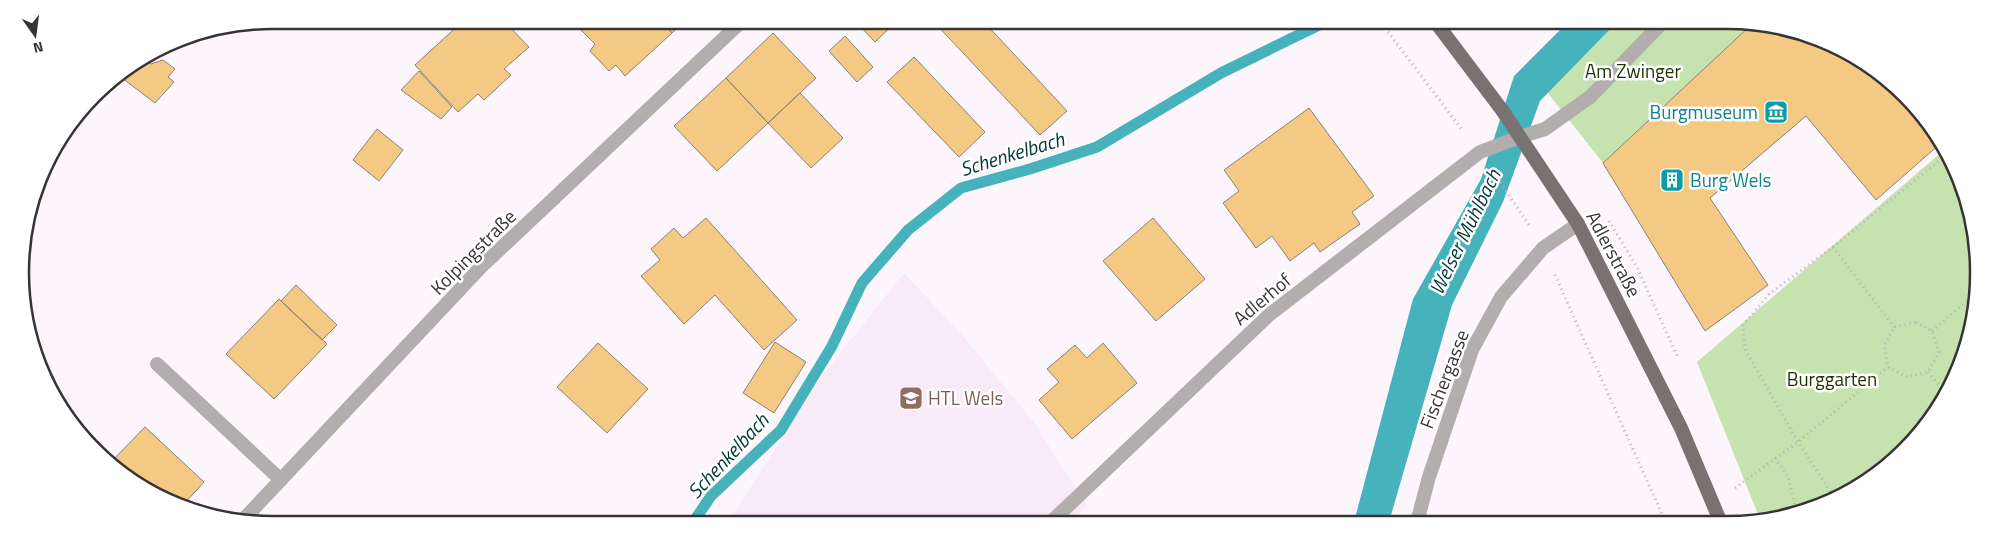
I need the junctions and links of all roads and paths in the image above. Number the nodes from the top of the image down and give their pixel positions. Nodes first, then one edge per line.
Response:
1 (735, 29) edge
2 (1386, 29) edge
3 (1441, 29) edge
4 (1656, 29) edge
5 (1523, 141) junction
6 (1480, 152) junction
7 (1942, 158) edge
8 (1490, 168) dead end
9 (1578, 224) junction
10 (1543, 248) junction
11 (1833, 248) junction
12 (1969, 300) edge
13 (1894, 327) junction
14 (1932, 331) junction
15 (157, 364) dead end
16 (1888, 367) junction
17 (1928, 372) junction
18 (1941, 388) edge
19 (1798, 442) junction
20 (1775, 458) junction
21 (281, 480) junction
22 (1733, 490) dead end
23 (1831, 492) edge
24 (1795, 506) edge
25 (248, 515) edge
26 (1057, 516) edge
27 (1419, 516) edge
28 (1663, 516) edge
29 (1718, 516) edge

1 - 21 street, Kolpingstraße
2 - 6 path
3 - 5 main road, Adlerstraße
4 - 5 street
5 - 6 street, Adlerhof
5 - 9 main road, Adlerstraße
6 - 26 street, Adlerhof
7 - 11 path
8 - 10 path
9 - 10 street, Fischergasse
9 - 29 main road, Adlerstraße
10 - 27 street, Fischergasse
10 - 28 path
11 - 13 path
11 - 19 path
12 - 14 path
13 - 14 path
13 - 16 path
14 - 17 path
15 - 21 street
16 - 17 path
16 - 19 path
17 - 18 path
19 - 20 path
19 - 23 path
20 - 22 path
20 - 24 path
21 - 25 street, Kolpingstraße

